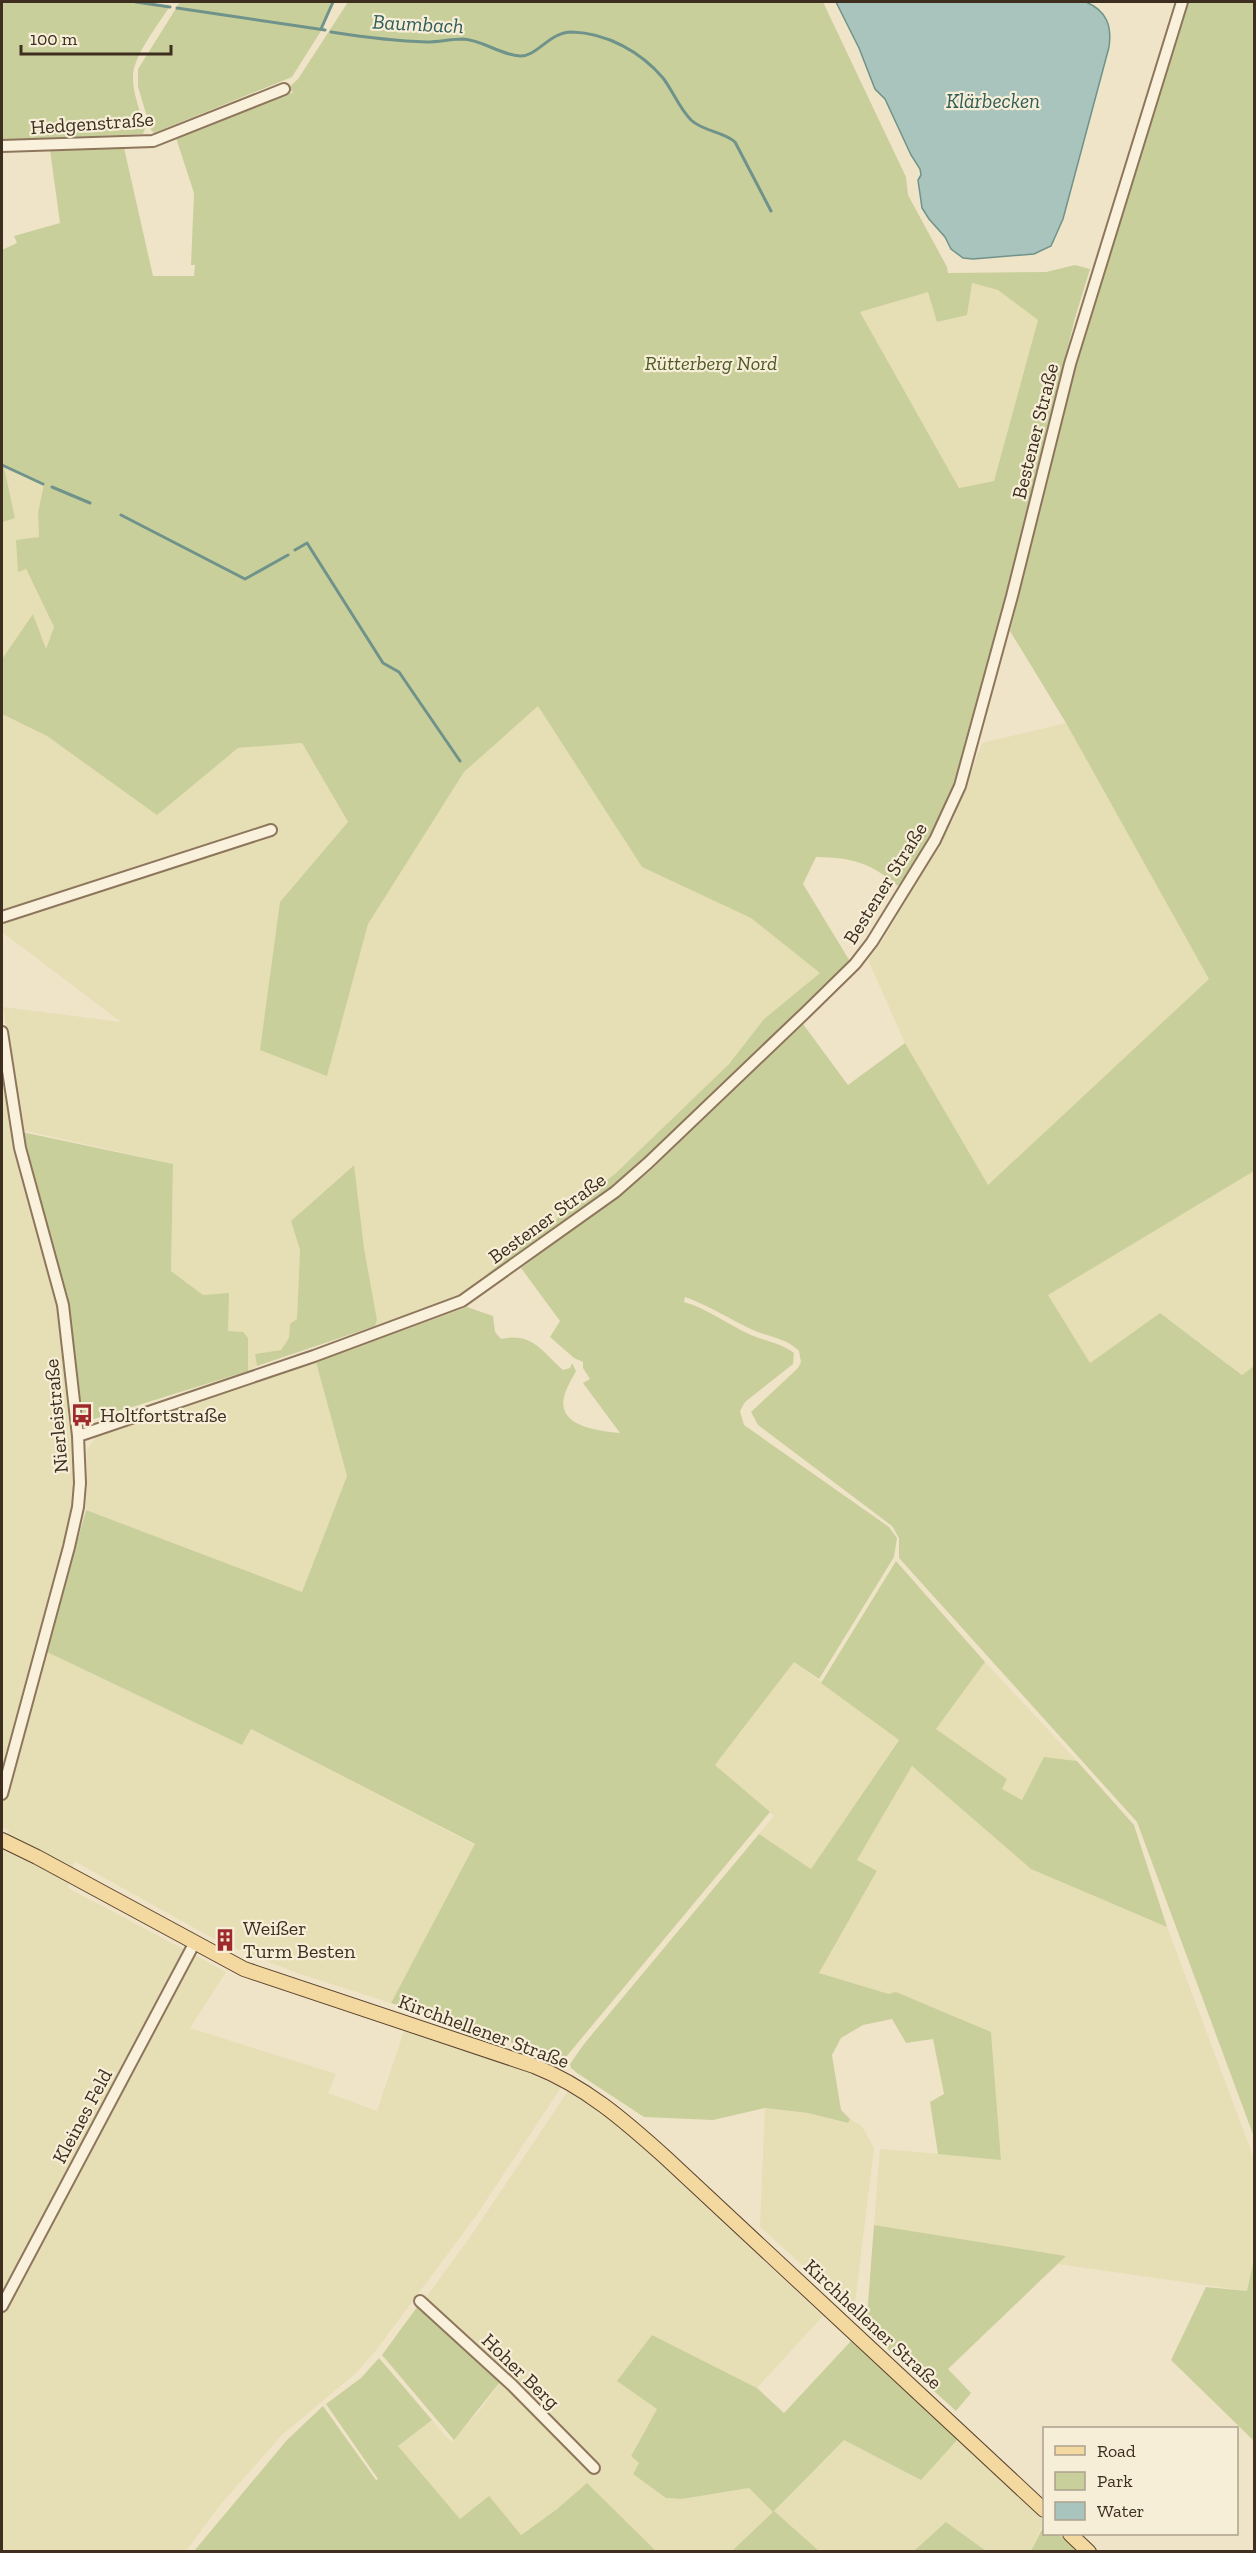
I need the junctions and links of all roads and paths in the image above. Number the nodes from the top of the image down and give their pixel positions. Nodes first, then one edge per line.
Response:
1 (1182, 2) edge
2 (284, 89) dead end
3 (2, 146) edge
4 (271, 830) dead end
5 (2, 917) edge
6 (2, 1032) edge
7 (78, 1436) junction
8 (2, 1794) edge
9 (2, 1840) edge
10 (195, 1942) junction
11 (420, 2301) dead end
12 (2, 2306) edge
13 (594, 2468) dead end
14 (1043, 2509) edge
15 (1071, 2535) edge
16 (1089, 2552) edge

1 - 7 street, Bestener Straße
2 - 3 street, Hedgenstraße
4 - 5 street
6 - 7 street, Nierleistraße
7 - 8 street, Nierleistraße
9 - 10 main road, Kirchhellener Straße
10 - 12 street, Kleines Feld
10 - 14 main road, Kirchhellener Straße
11 - 13 street, Hoher Berg
15 - 16 main road

